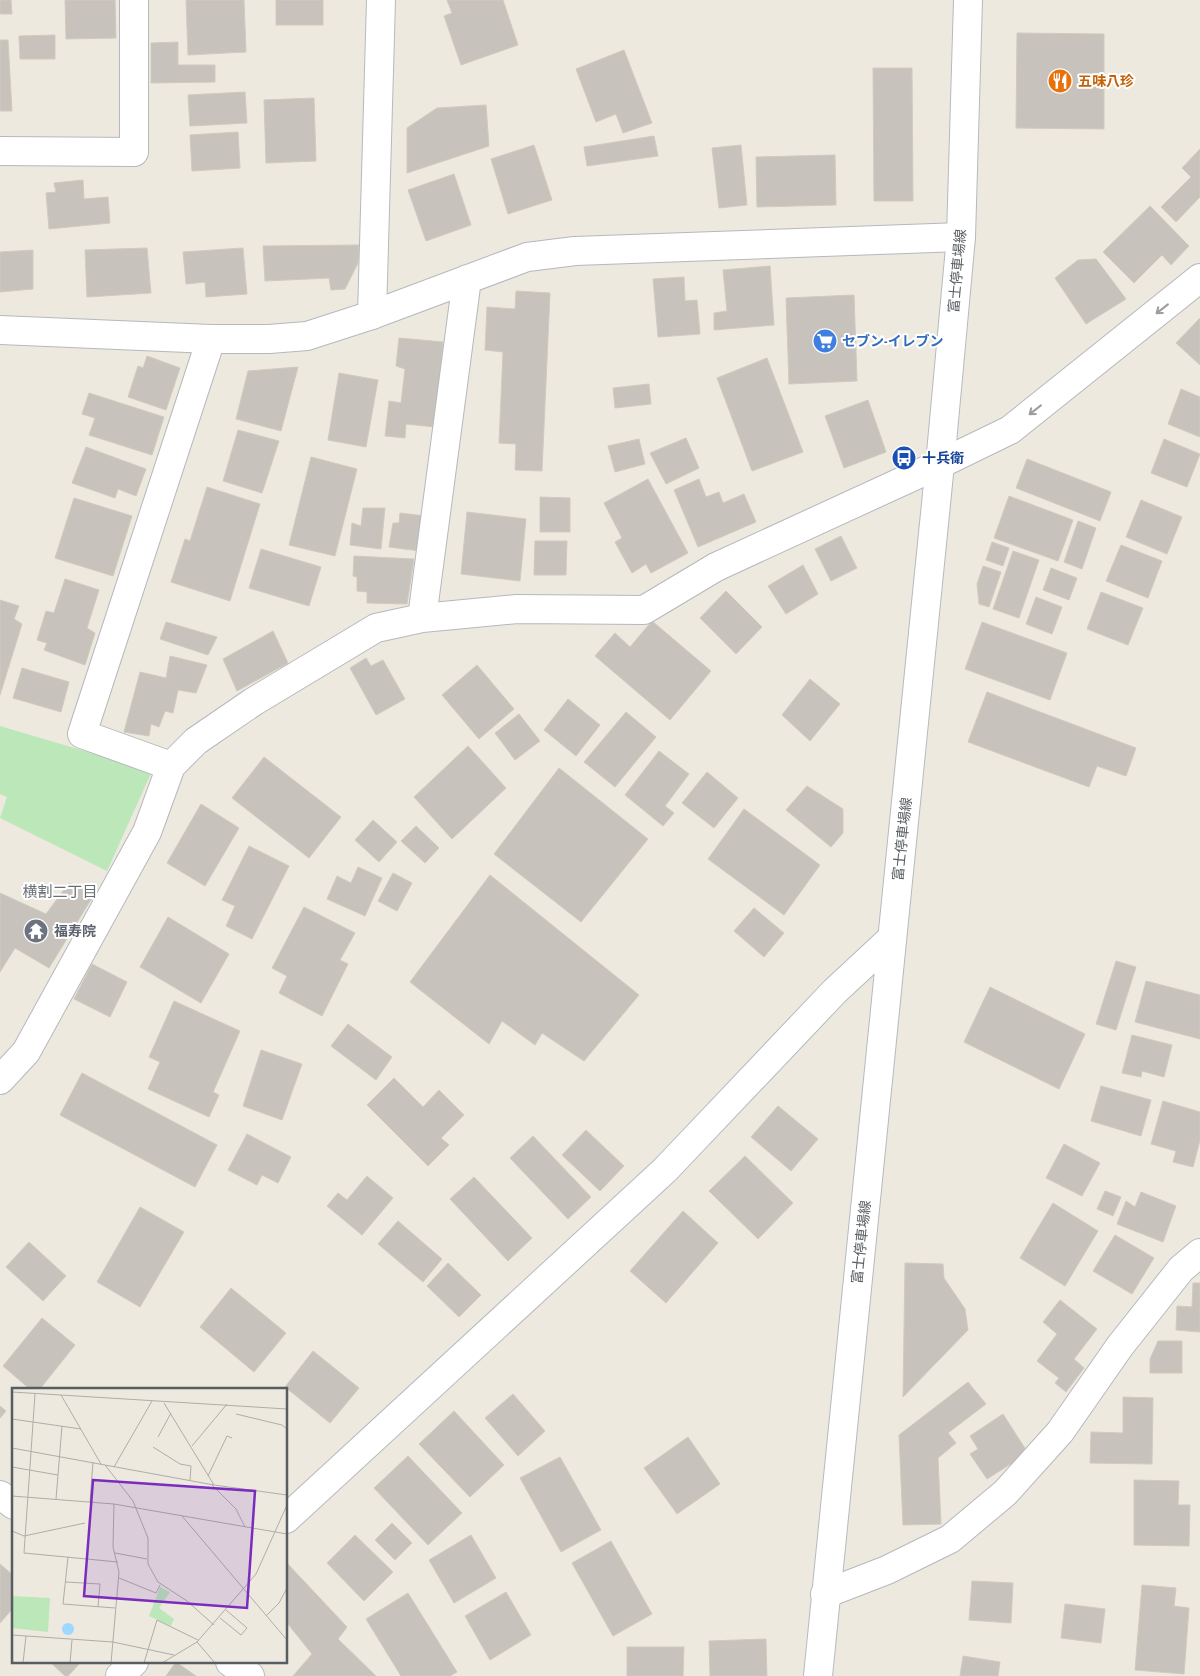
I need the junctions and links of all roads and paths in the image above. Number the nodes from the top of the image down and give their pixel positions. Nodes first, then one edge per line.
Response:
1 (134, 0) edge
2 (382, 0) edge
3 (968, 0) edge
4 (0, 151) edge
5 (961, 237) junction
6 (1200, 278) edge
7 (467, 279) junction
8 (372, 315) junction
9 (0, 330) edge
10 (211, 339) junction
11 (940, 464) junction
12 (422, 618) junction
13 (171, 766) junction
14 (892, 939) junction
15 (0, 1080) edge
16 (1200, 1253) edge
17 (0, 1495) edge
18 (12, 1504) edge
19 (288, 1517) edge
20 (825, 1594) junction
21 (132, 1664) edge
22 (233, 1664) edge
23 (120, 1676) edge
24 (250, 1676) edge
25 (818, 1676) edge

1 - 4 street
2 - 8 street
3 - 5 street, 富士停車場線
5 - 7 street
5 - 11 street, 富士停車場線
6 -> 11 street
7 - 8 street
7 - 12 street
8 - 10 street
9 - 10 street
10 - 13 street
11 - 12 street
11 - 14 street, 富士停車場線
12 - 13 street
13 - 15 street
14 - 19 street
14 - 20 street, 富士停車場線
16 - 20 street
17 - 18 street
20 - 25 street, 富士停車場線
21 - 23 street
22 - 24 street

